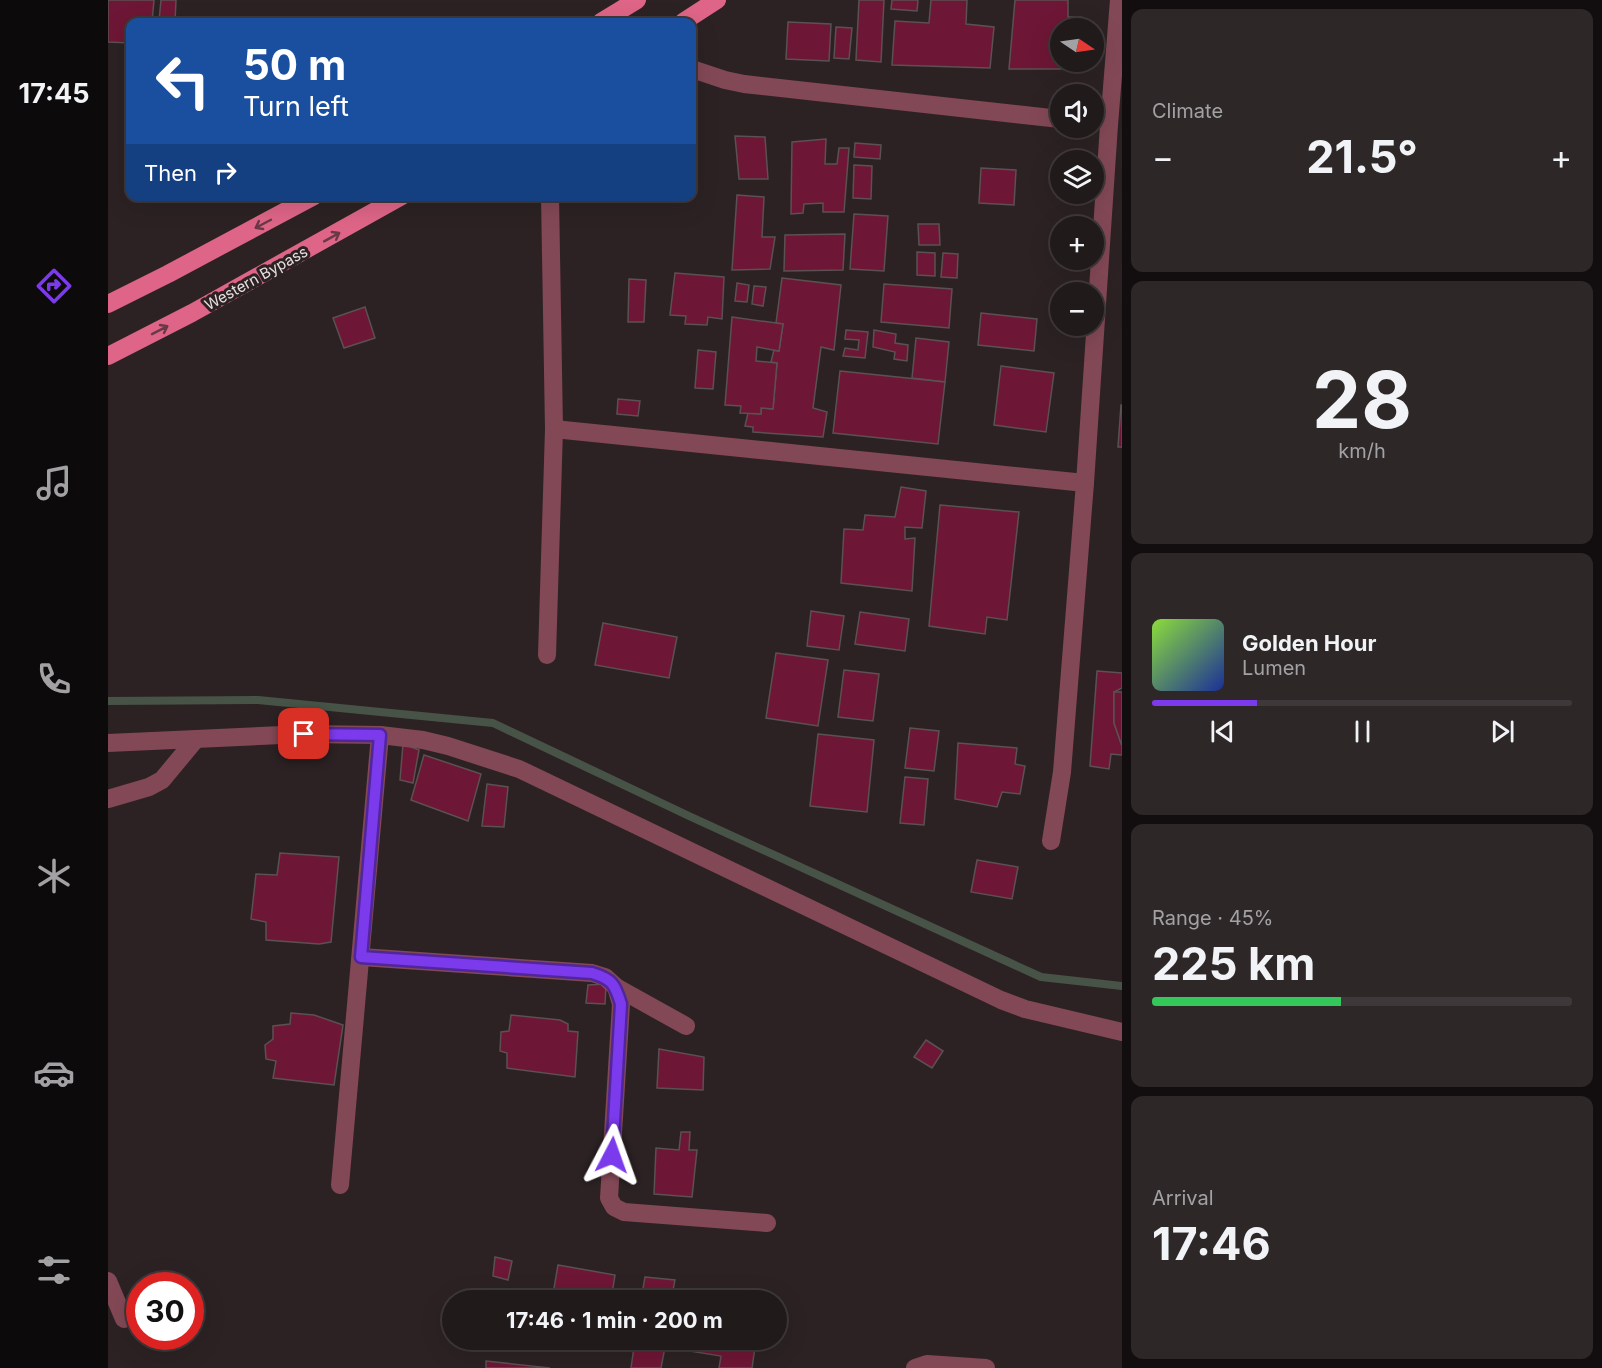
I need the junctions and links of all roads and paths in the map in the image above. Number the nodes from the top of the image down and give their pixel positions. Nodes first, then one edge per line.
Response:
1 (638, 0) edge
2 (717, 0) edge
3 (1119, 0) edge
4 (608, 18) edge
5 (689, 18) edge
6 (696, 70) edge
7 (1118, 81) edge
8 (1104, 116) edge
9 (1050, 119) edge
10 (1100, 138) edge
11 (305, 201) edge
12 (393, 201) edge
13 (550, 201) edge
14 (108, 304) edge
15 (108, 356) edge
16 (554, 429) junction
17 (1085, 483) junction
18 (547, 655) dead end
19 (380, 735) junction
20 (196, 739) junction
21 (108, 743) edge
22 (108, 799) edge
23 (1052, 841) dead end
24 (361, 957) junction
25 (616, 987) junction
26 (687, 1026) dead end
27 (1122, 1032) edge
28 (340, 1185) dead end
29 (767, 1223) dead end
30 (108, 1281) edge
31 (124, 1319) dead end
32 (915, 1368) edge
33 (986, 1368) edge

1 - 4 main road
2 - 5 main road
3 - 7 street
6 - 9 street
7 - 8 street
10 - 17 street
11 -> 14 main road
15 -> 12 main road, Western Bypass
13 - 16 street
16 - 17 street
16 - 18 street
17 - 23 street
19 - 20 street
19 - 24 street
19 - 27 street
20 - 21 street
20 - 22 street
24 - 25 street
24 - 28 street
25 - 26 street
25 - 29 street
30 - 31 street
32 - 33 street

